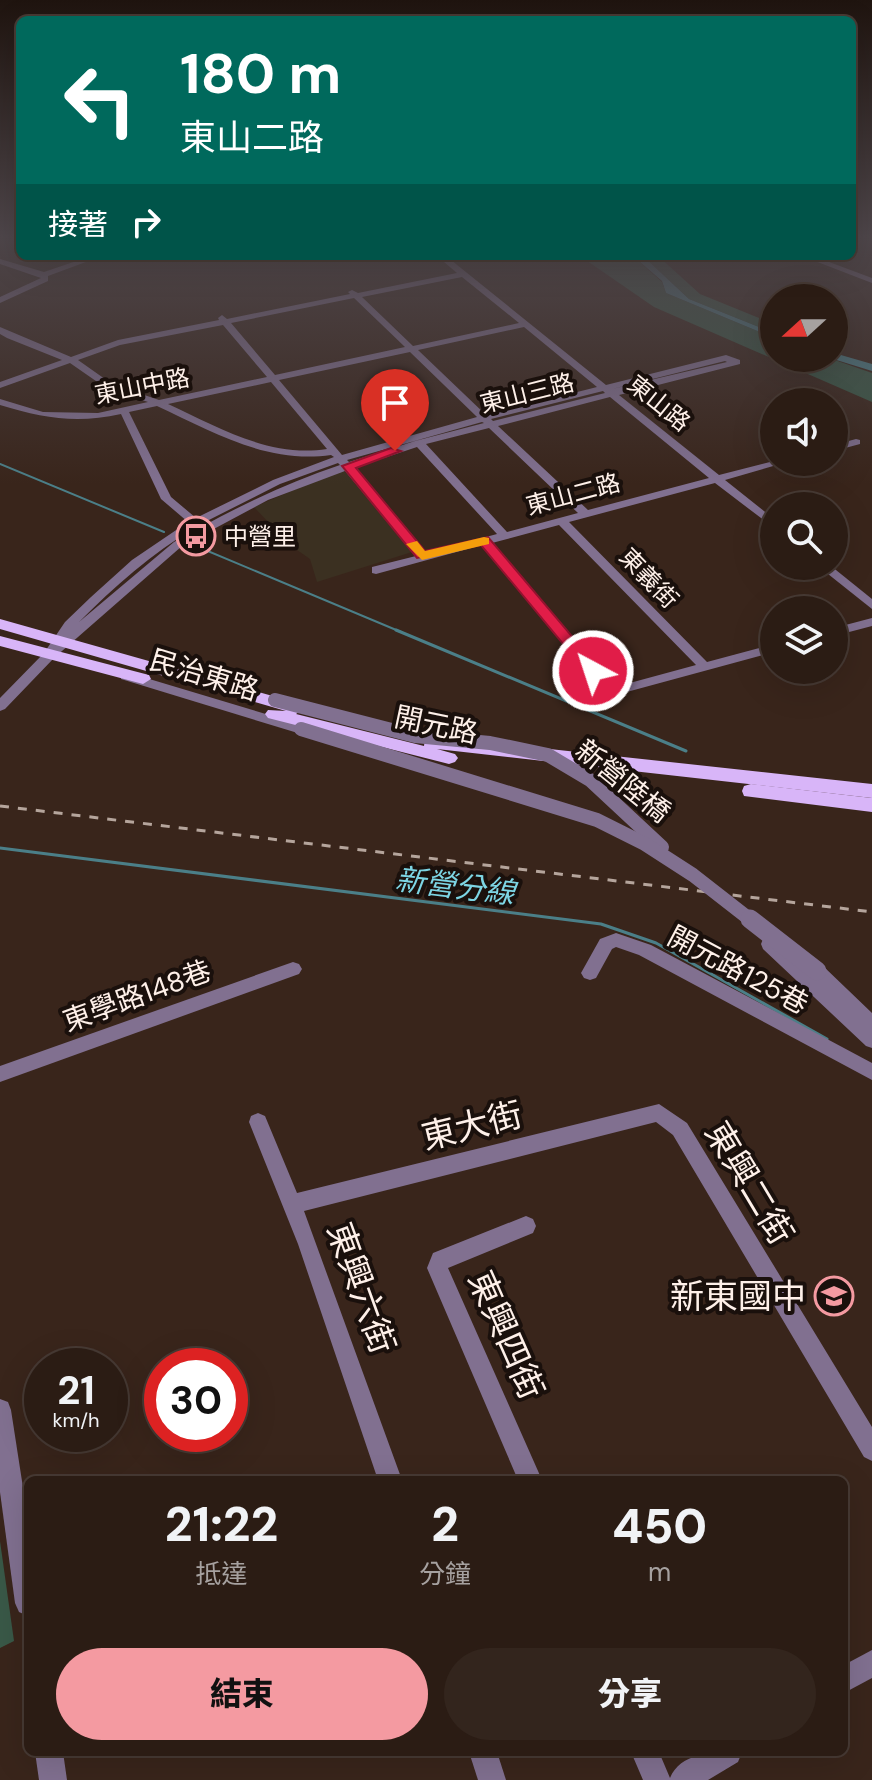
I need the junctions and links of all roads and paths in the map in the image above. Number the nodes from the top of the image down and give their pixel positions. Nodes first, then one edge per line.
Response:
1 (233, 318) edge
2 (381, 318) edge
3 (519, 318) edge
4 (223, 320) junction
5 (526, 324) junction
6 (0, 330) edge
7 (414, 349) junction
8 (61, 359) junction
9 (276, 380) junction
10 (0, 382) edge
11 (609, 391) junction
12 (0, 402) edge
13 (158, 404) junction
14 (124, 411) junction
15 (488, 421) junction
16 (856, 442) dead end
17 (419, 443) junction
18 (848, 444) edge
19 (342, 459) junction
20 (760, 468) edge
21 (718, 479) junction
22 (585, 514) junction
23 (760, 514) edge
24 (561, 520) junction
25 (192, 522) junction
26 (205, 529) junction
27 (504, 535) junction
28 (484, 540) junction
29 (422, 556) junction
30 (376, 570) dead end
31 (841, 580) edge
32 (872, 605) edge
33 (872, 622) edge
34 (0, 624) edge
35 (848, 628) edge
36 (0, 641) edge
37 (58, 645) junction
38 (760, 652) edge
39 (99, 659) junction
40 (705, 667) junction
41 (275, 700) joint
42 (0, 706) edge
43 (301, 729) joint
44 (440, 779) dead end
45 (465, 780) dead end
46 (872, 791) edge
47 (872, 805) edge
48 (693, 875) junction
49 (726, 906) dead end
50 (293, 969) dead end
51 (817, 971) junction
52 (590, 973) dead end
53 (872, 1011) edge
54 (872, 1024) edge
55 (872, 1040) edge
56 (872, 1072) edge
57 (0, 1074) edge
58 (667, 1117) joint
59 (258, 1122) dead end
60 (292, 1204) junction
61 (526, 1226) dead end
62 (0, 1410) edge
63 (872, 1449) edge
64 (389, 1476) edge
65 (528, 1476) edge
66 (24, 1575) edge
67 (872, 1663) edge
68 (848, 1678) edge
69 (50, 1756) edge
70 (484, 1756) edge
71 (647, 1756) edge
72 (722, 1756) edge
73 (53, 1780) edge
74 (492, 1780) edge
75 (657, 1780) edge
76 (683, 1780) edge

1 - 4 street
2 - 7 street
3 - 5 street, 東山路
4 - 8 street
4 - 9 street
5 - 7 street, 東山中路
5 - 11 street, 東山路
6 - 8 street, 東山三路
7 - 9 street, 東山中路
7 - 15 street
8 - 10 street
8 - 13 street, 東山三路
9 - 13 street, 東山中路
9 - 19 street
11 - 11 street, 東山三路
11 - 15 street, 東山三路
11 - 21 street, 東山路
12 - 14 street, 東山中路
13 - 14 street, 東山中路
13 - 19 street, 東山三路
14 - 25 street
15 - 17 street, 東山三路
15 - 19 street, 東山三路
15 - 22 street
16 - 18 street
17 - 19 street, 東山三路
17 - 27 street
19 - 25 street, 東山三路
19 - 26 street, 東山三路
19 - 29 street
20 - 21 street, 東山二路
21 - 22 street, 東山二路
21 - 23 street, 東山路
22 - 24 street, 東山二路
24 - 27 street, 東山二路
24 - 40 street, 東義街
25 - 26 street
25 - 37 street, 東山三路
26 - 37 street, 東山三路
27 - 28 street, 東山二路
28 - 29 street, 東山二路
28 - 40 street
29 - 30 street, 東山二路
31 - 32 street
33 - 35 street
34 - 37 main road, 開元路
36 - 37 main road, 開元路
37 - 39 main road, 開元路
37 - 42 street
38 - 40 street
39 - 41 street, 開元路
39 - 43 street, 民治東路
39 - 46 main road, 開元路
39 - 47 main road, 開元路
41 - 48 street, 新營陸橋, bridge
43 - 48 street, 新營陸橋, bridge
44 - 45 street
48 - 51 street, 新營陸橋, bridge
49 - 55 street
50 - 57 street, 東學路148巷
51 - 53 street, 新營陸橋
51 - 54 street, 新營陸橋
52 - 56 street, 開元路125巷
58 - 60 street, 東大街
58 - 63 street, 東興二街
59 - 60 street, 東興六街
60 - 64 street, 東興六街
61 - 65 street, 東興四街
62 - 66 street
67 - 68 street
69 - 73 street
70 - 74 street
71 - 75 street
72 - 76 street

